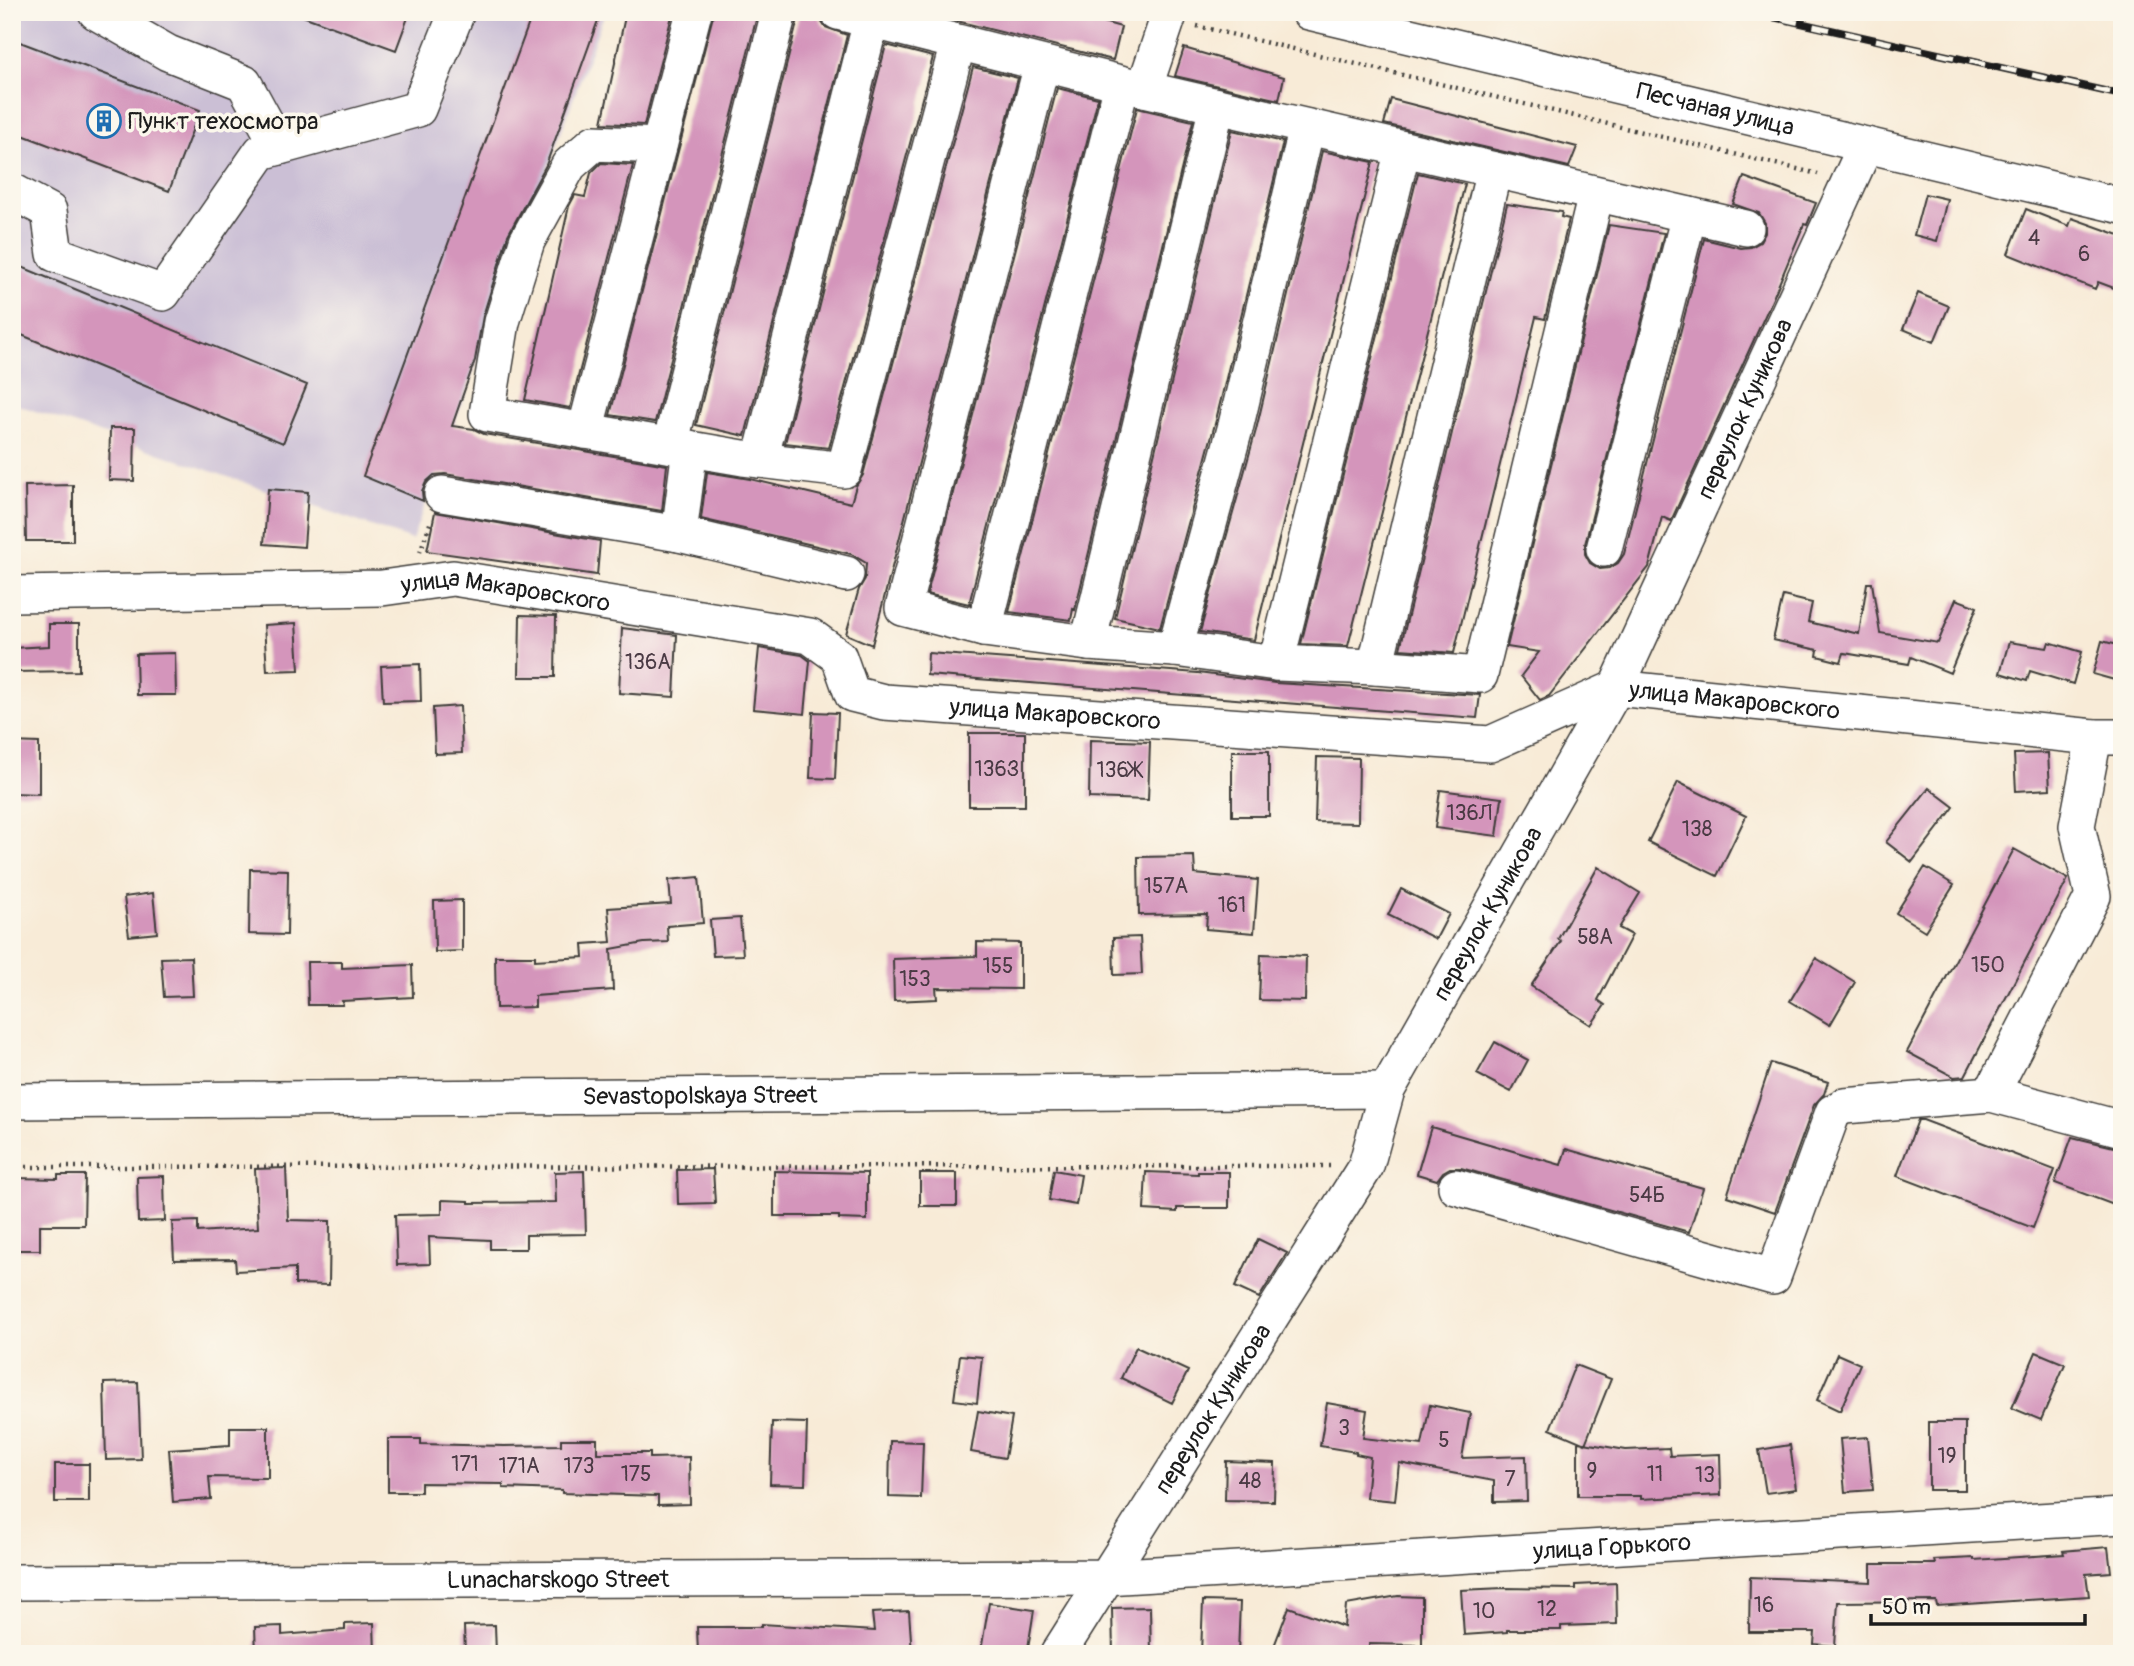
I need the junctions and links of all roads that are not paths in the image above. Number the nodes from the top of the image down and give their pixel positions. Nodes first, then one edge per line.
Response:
1 (96, 12) edge
2 (457, 12) edge
3 (694, 12) edge
4 (779, 12) edge
5 (1309, 12) edge
6 (855, 16) edge
7 (1169, 16) edge
8 (958, 43) junction
9 (1042, 64) junction
10 (1133, 87) junction
11 (1217, 106) junction
12 (1307, 127) junction
13 (1866, 145) junction
14 (659, 146) junction
15 (279, 147) junction
16 (1403, 149) junction
17 (1494, 170) junction
18 (12, 191) edge
19 (1596, 194) junction
20 (2122, 206) edge
21 (1689, 215) junction
22 (1746, 228) dead end
23 (585, 430) junction
24 (680, 447) junction
25 (760, 460) junction
26 (442, 494) road end
27 (679, 534) junction
28 (1604, 549) dead end
29 (846, 574) dead end
30 (12, 593) edge
31 (984, 629) junction
32 (1088, 643) junction
33 (1175, 649) junction
34 (1276, 663) junction
35 (1375, 667) junction
36 (1616, 688) junction
37 (2108, 737) edge
38 (1388, 1090) junction
39 (1990, 1094) junction
40 (12, 1101) edge
41 (2122, 1129) edge
42 (1456, 1187) dead end
43 (2122, 1516) edge
44 (1105, 1577) junction
45 (12, 1582) edge
46 (1058, 1654) edge

1 - 15 street
2 - 15 street
3 - 14 street
4 - 24 street
5 - 13 street, Песчаная улица
6 - 8 street
6 - 25 street
7 - 10 street
8 - 9 street
8 - 25 street
9 - 10 street
9 - 31 street
10 - 11 street
10 - 31 street
11 - 12 street
11 - 32 street
12 - 16 street
12 - 33 street
13 - 20 street, Песчаная улица
13 - 36 street, переулок Куникова
14 - 23 street
14 - 23 street
15 - 18 street
16 - 17 street
16 - 34 street
17 - 19 street
17 - 35 street
19 - 21 street
19 - 35 street
21 - 22 street
21 - 28 street
23 - 24 street
24 - 25 street
24 - 27 street
26 - 27 street
27 - 29 street
30 - 36 street, улица Макаровского
31 - 32 street
32 - 33 street
33 - 34 street
34 - 35 street
36 - 37 street, улица Макаровского
36 - 38 street, переулок Куникова
37 - 39 street
38 - 40 street, Sevastopolskaya Street
38 - 44 street, переулок Куникова
39 - 41 street
39 - 42 street
43 - 44 street, улица Горького
44 - 45 street, Lunacharskogo Street
44 - 46 street, переулок Куникова

